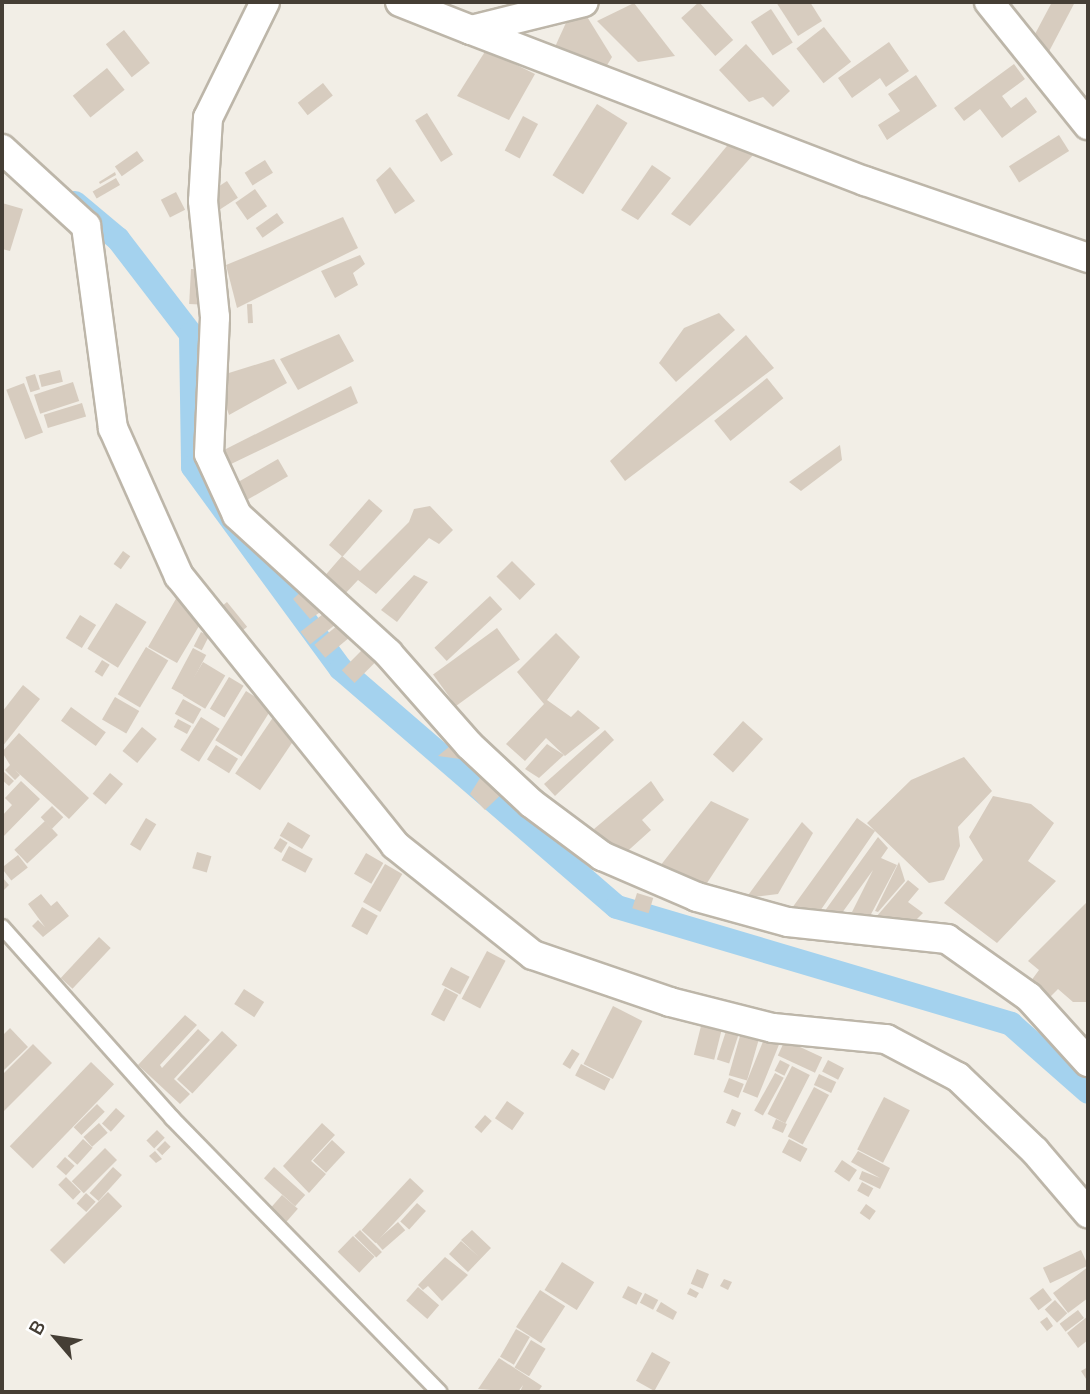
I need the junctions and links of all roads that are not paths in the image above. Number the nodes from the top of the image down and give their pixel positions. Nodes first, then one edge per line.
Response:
1 (265, 2) edge
2 (400, 2) edge
3 (583, 2) edge
4 (989, 2) edge
5 (471, 30) junction
6 (1088, 125) edge
7 (2, 149) edge
8 (1088, 258) edge
9 (2, 927) edge
10 (1088, 1062) edge
11 (1088, 1213) edge
12 (439, 1392) edge

1 - 10 street
2 - 5 street
3 - 5 street
4 - 6 street
5 - 8 street
7 - 11 street
9 - 12 lane

